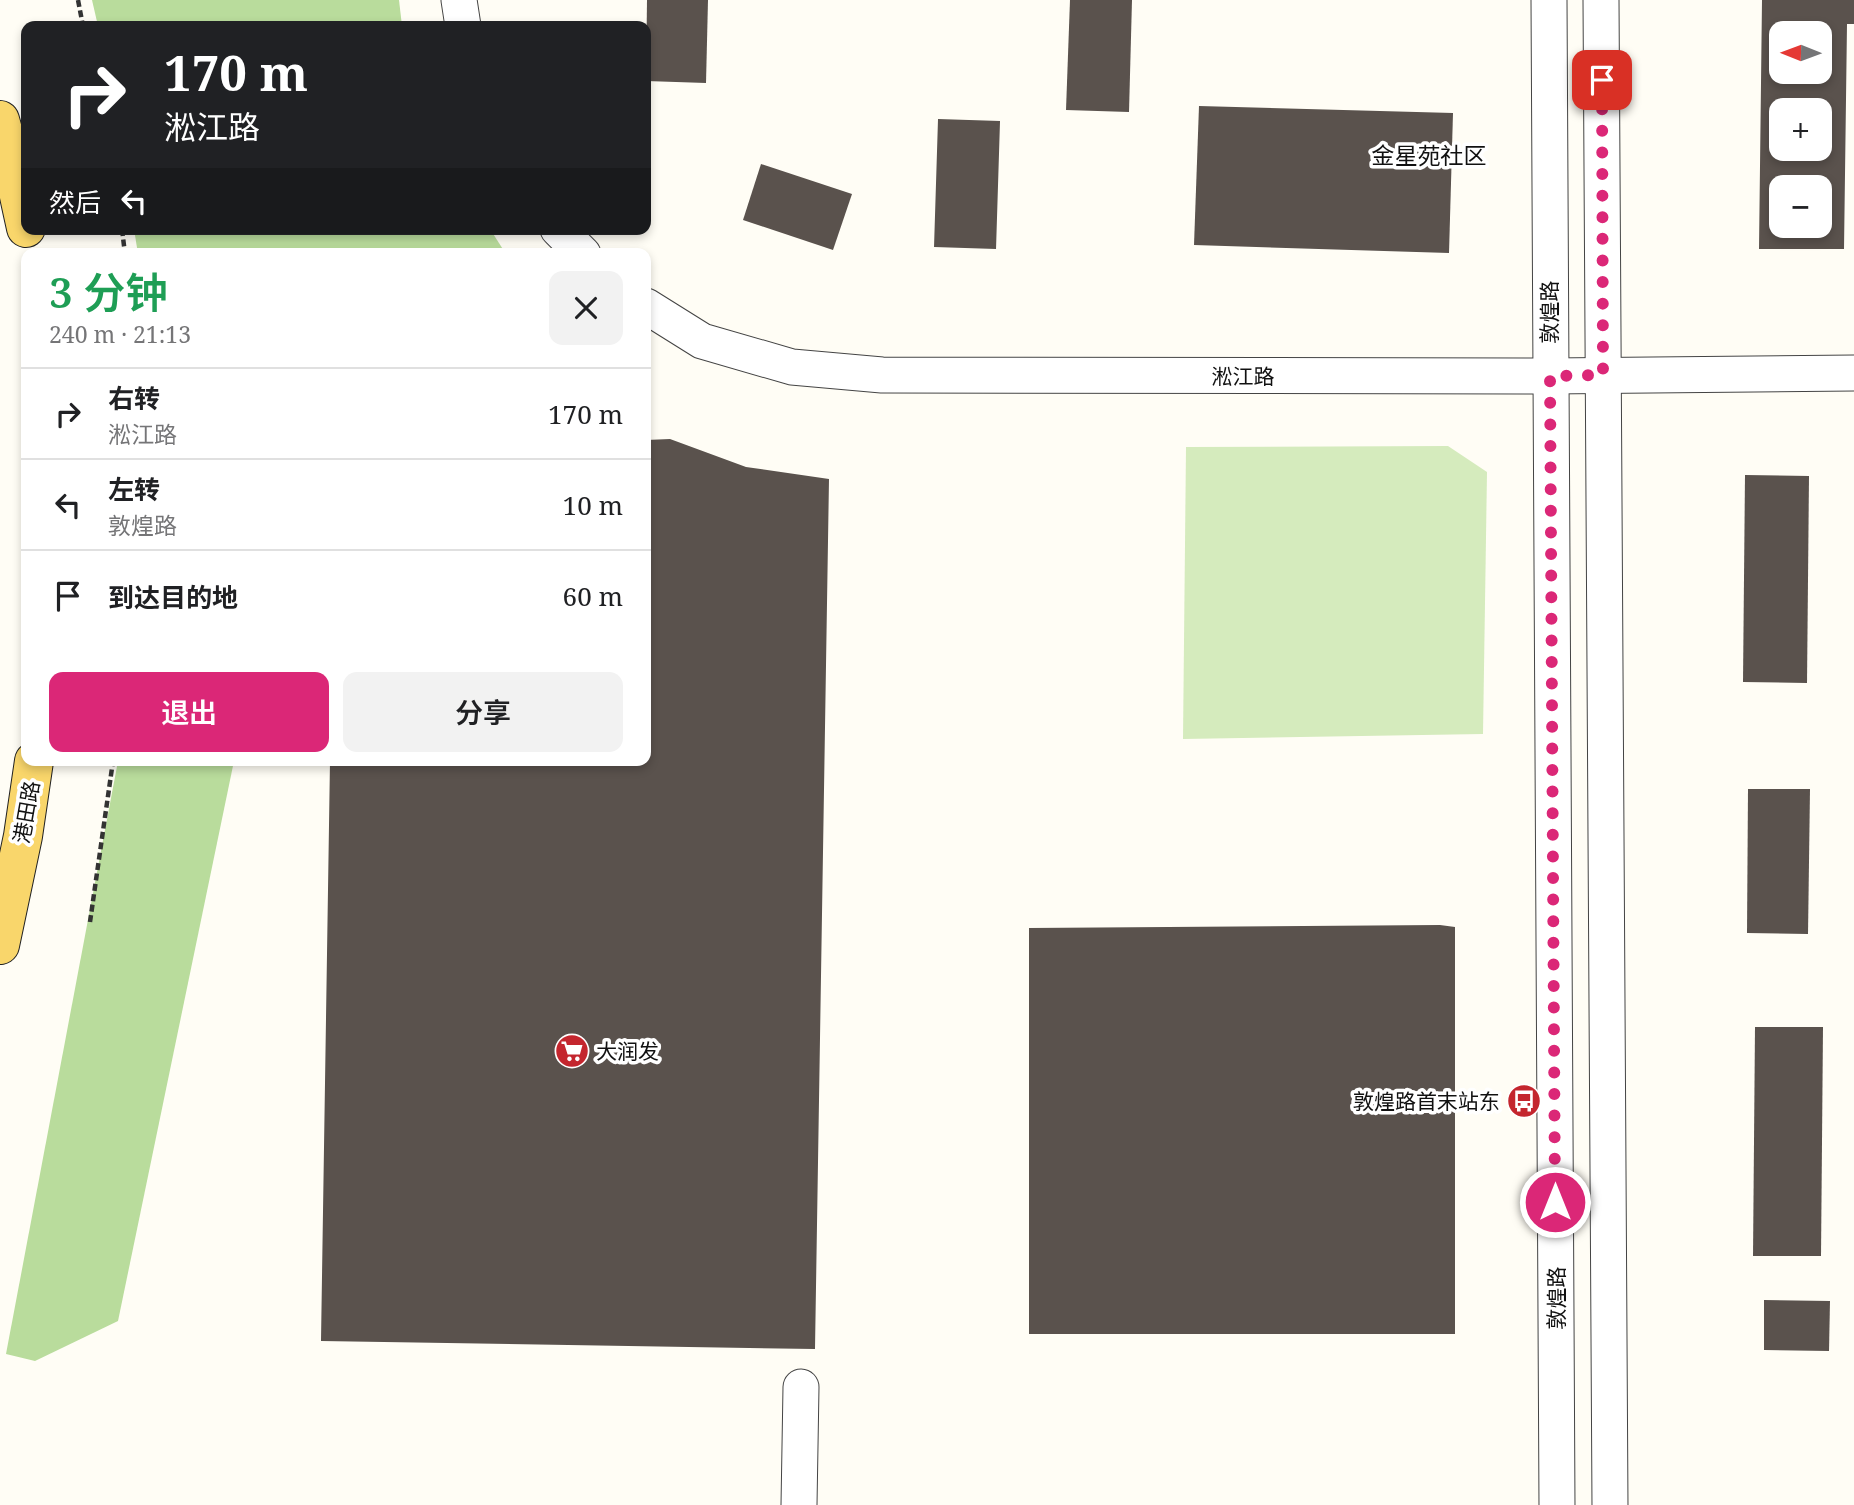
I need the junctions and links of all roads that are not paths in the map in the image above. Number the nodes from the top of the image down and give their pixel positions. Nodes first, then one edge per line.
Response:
1 (459, 0) edge
2 (1549, 0) edge
3 (1601, 0) edge
4 (462, 21) edge
5 (0, 120) edge
6 (21, 206) edge
7 (564, 235) edge
8 (577, 248) edge
9 (651, 309) edge
10 (1854, 373) edge
11 (1603, 375) junction
12 (1550, 376) junction
13 (33, 766) edge
14 (0, 945) edge
15 (801, 1387) dead end
16 (799, 1505) edge
17 (1558, 1505) edge
18 (1610, 1505) edge

1 - 4 street
2 - 12 street, 敦煌路
3 - 11 street
5 - 6 main road
7 - 8 street
9 - 12 street, 淞江路
10 - 11 street, 淞江路
11 - 12 street, 淞江路
11 - 18 street
12 - 17 street, 敦煌路
13 - 14 main road, 港田路
15 - 16 street

